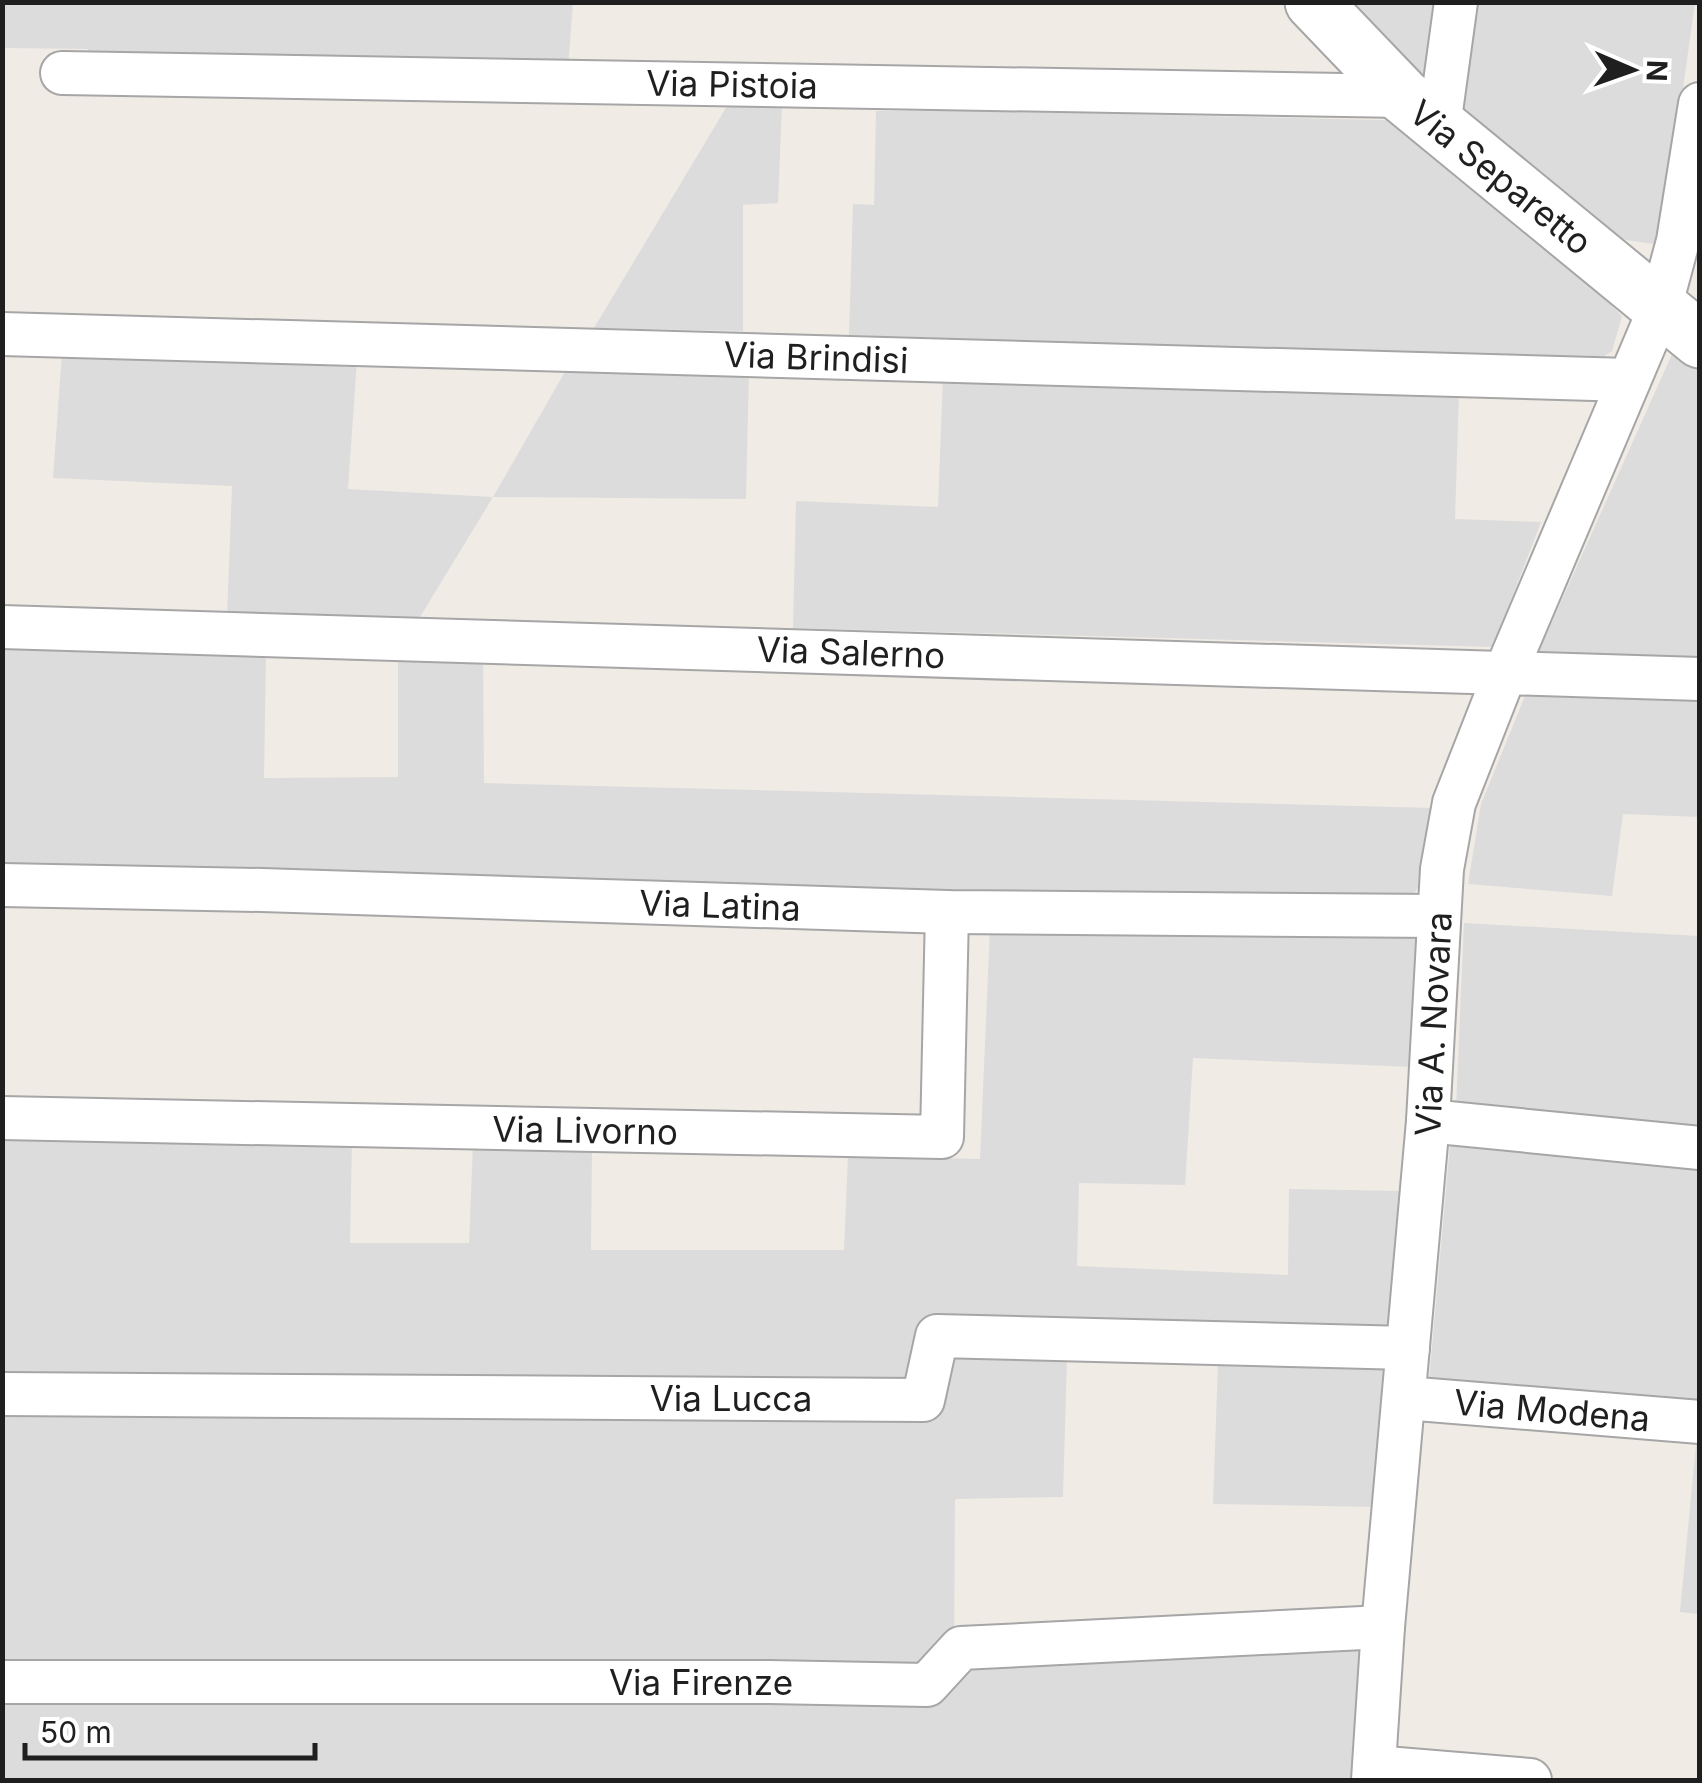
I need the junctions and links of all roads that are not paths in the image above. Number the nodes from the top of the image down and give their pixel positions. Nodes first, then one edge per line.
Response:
1 (1313, 2) edge
2 (1456, 2) edge
3 (62, 73) dead end
4 (1700, 104) edge
5 (1421, 111) junction
6 (1680, 324) edge
7 (2, 334) edge
8 (1628, 380) junction
9 (2, 628) edge
10 (1506, 671) junction
11 (1700, 679) edge
12 (2, 885) edge
13 (947, 912) junction
14 (1438, 916) junction
15 (2, 1118) edge
16 (1428, 1121) junction
17 (1700, 1148) edge
18 (1408, 1348) junction
19 (2, 1394) edge
20 (1405, 1398) junction
21 (1700, 1422) edge
22 (1382, 1628) junction
23 (2, 1682) edge
24 (1374, 1774) edge
25 (1530, 1780) edge

1 - 5 street, Via Separetto
2 - 5 street
3 - 5 street, Via Pistoia
4 - 6 street, Via A. Novara
5 - 6 street, Via Separetto
6 - 8 street, Via A. Novara
7 - 8 street, Via Brindisi
8 - 10 street, Via A. Novara
9 - 10 street, Via Salerno
10 - 11 street, Via Salerno
10 - 14 street, Via A. Novara
12 - 13 street, Via Latina
13 - 14 street, Via Latina
13 - 15 street, Via Livorno
14 - 16 street, Via A. Novara
16 - 17 street
16 - 18 street, Via A. Novara
18 - 19 street, Via Lucca
18 - 20 street, Via A. Novara
20 - 21 street, Via Modena
20 - 22 street, Via A. Novara
22 - 23 street, Via Firenze
22 - 24 street, Via A. Novara
24 - 25 street

